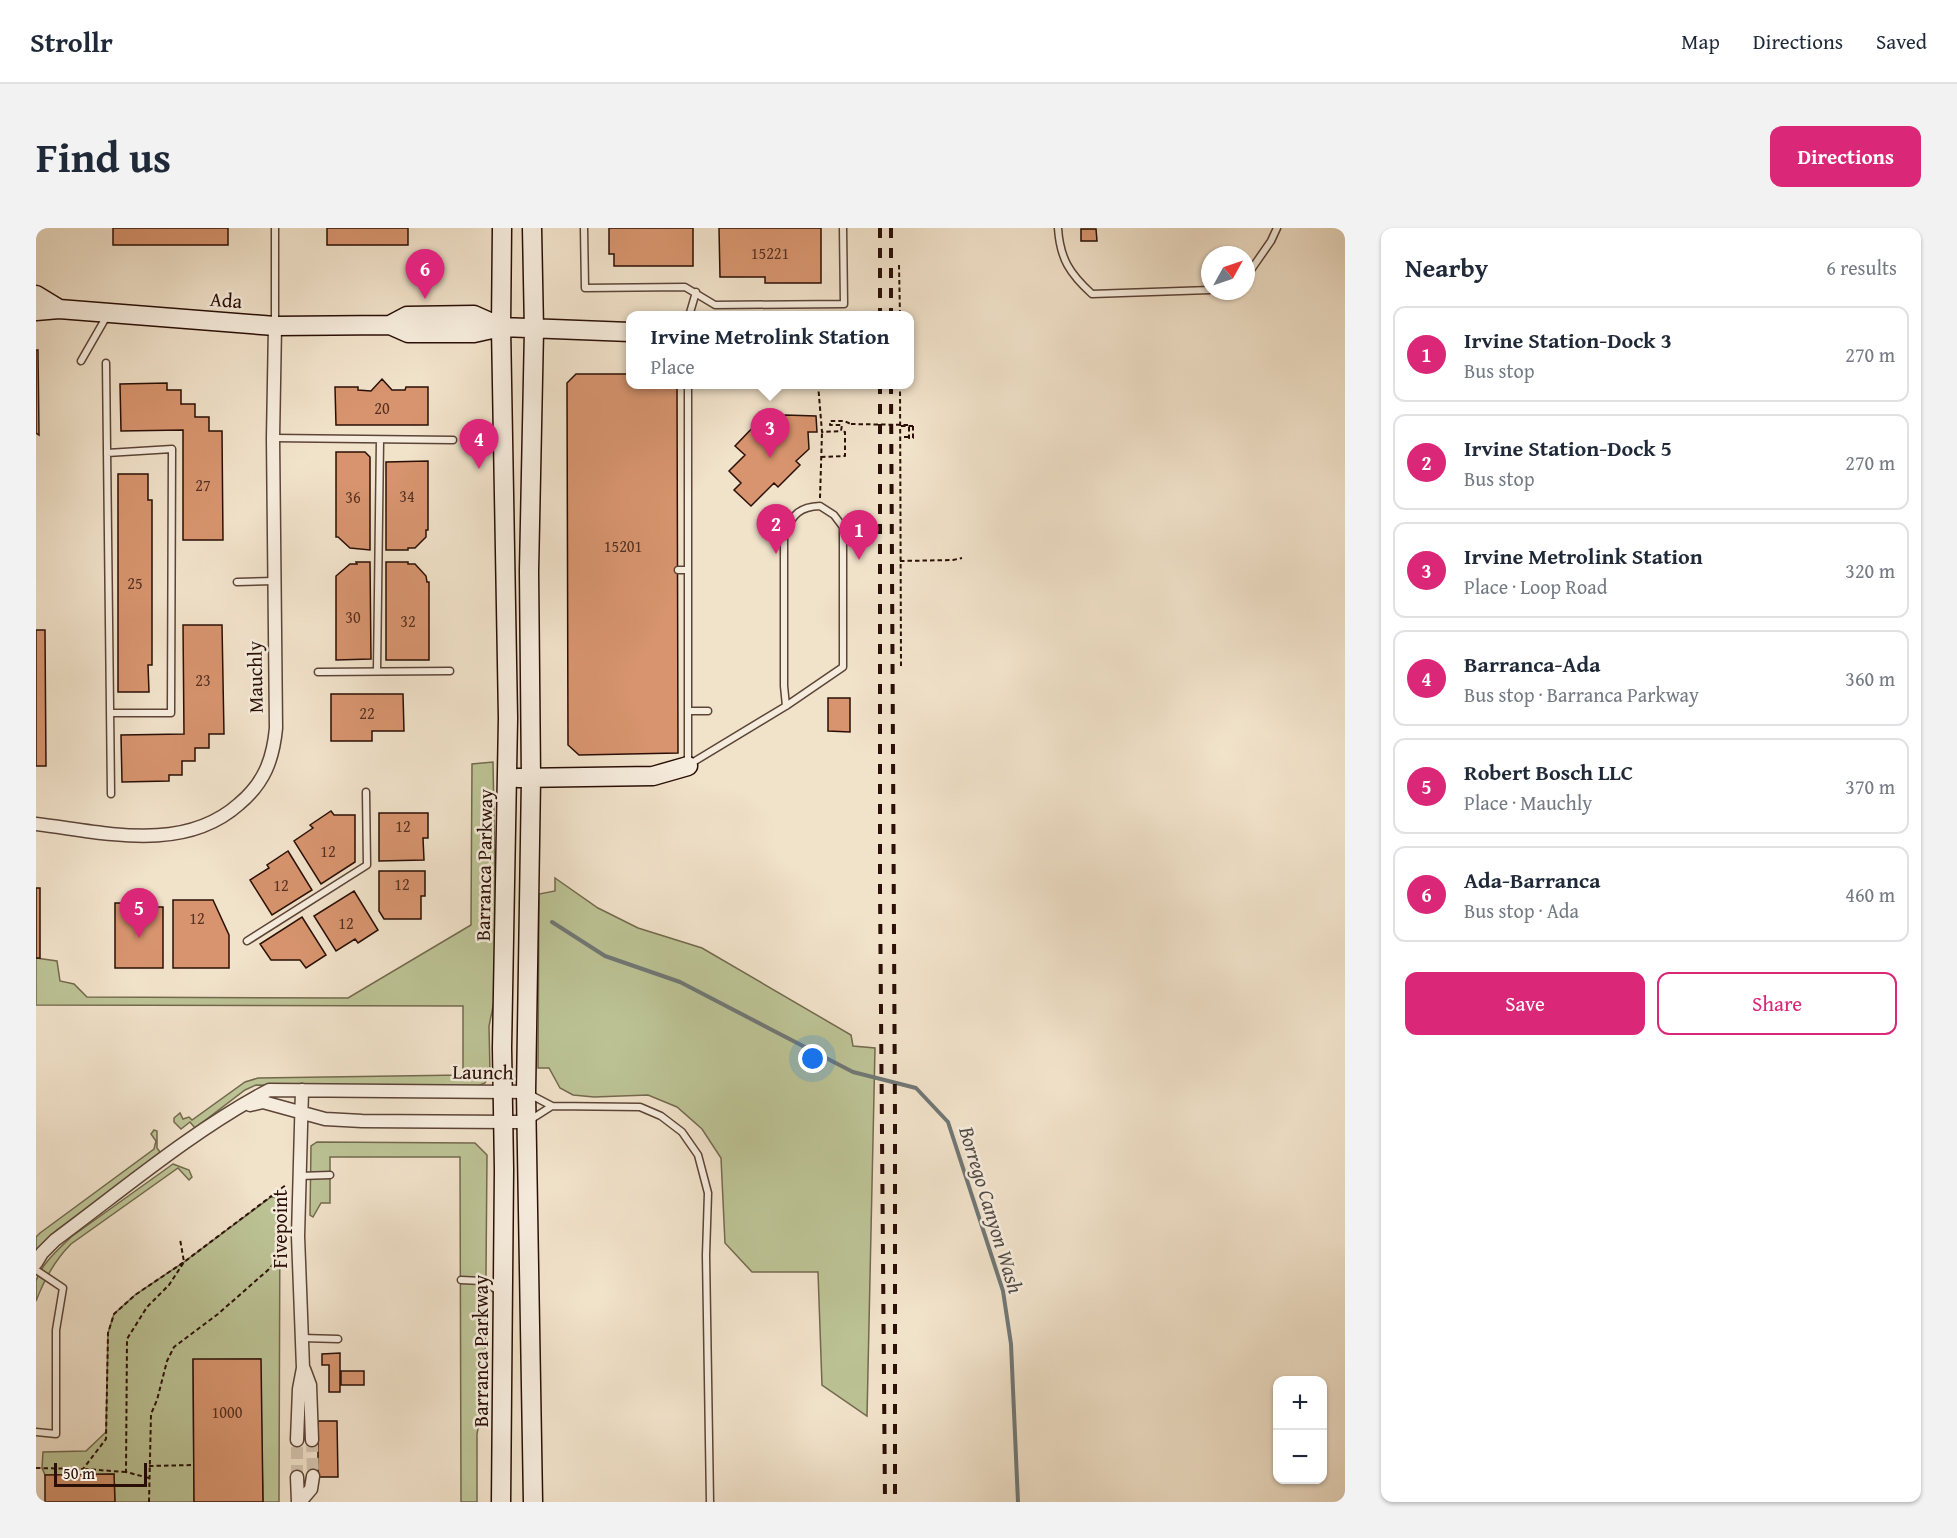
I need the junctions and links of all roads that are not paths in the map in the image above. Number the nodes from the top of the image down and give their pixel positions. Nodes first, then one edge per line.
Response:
1 (275, 228) edge
2 (502, 228) edge
3 (532, 228) edge
4 (584, 228) edge
5 (843, 228) edge
6 (1059, 228) edge
7 (1277, 228) edge
8 (1255, 264) edge
9 (1201, 291) edge
10 (696, 292) junction
11 (36, 295) edge
12 (59, 309) junction
13 (36, 311) edge
14 (690, 311) edge
15 (108, 314) junction
16 (275, 326) junction
17 (501, 327) junction
18 (534, 330) junction
19 (626, 332) edge
20 (81, 361) dead end
21 (106, 363) dead end
22 (688, 389) edge
23 (273, 438) junction
24 (380, 440) junction
25 (453, 440) dead end
26 (107, 453) junction
27 (678, 570) dead end
28 (688, 570) junction
29 (274, 581) junction
30 (237, 582) dead end
31 (450, 670) dead end
32 (377, 671) junction
33 (318, 672) dead end
34 (786, 706) junction
35 (688, 711) junction
36 (708, 711) dead end
37 (110, 713) junction
38 (687, 766) junction
39 (507, 778) junction
40 (531, 778) junction
41 (366, 792) dead end
42 (111, 794) dead end
43 (36, 824) edge
44 (247, 941) dead end
45 (302, 1090) junction
46 (503, 1091) junction
47 (526, 1092) junction
48 (552, 1106) junction
49 (234, 1109) junction
50 (302, 1112) junction
51 (503, 1121) junction
52 (526, 1122) junction
53 (330, 1175) dead end
54 (300, 1176) junction
55 (36, 1263) edge
56 (36, 1270) edge
57 (460, 1280) dead end
58 (503, 1295) junction
59 (302, 1338) junction
60 (338, 1339) dead end
61 (303, 1368) junction
62 (36, 1432) edge
63 (297, 1440) tunnel mouth
64 (312, 1440) tunnel mouth
65 (313, 1476) tunnel mouth
66 (297, 1477) tunnel mouth
67 (299, 1502) edge
68 (501, 1502) edge
69 (533, 1502) edge
70 (710, 1502) edge

1 - 16 lane
2 - 17 main road, Barranca Parkway
3 - 18 main road
4 - 10 lane
5 - 10 lane
6 - 9 lane
7 - 8 lane
10 - 14 lane
11 - 12 main road, Ada
12 - 13 main road, Ada
12 - 15 main road, Ada
15 - 16 main road, Ada
15 - 20 lane
16 - 17 main road, Ada
16 - 23 street, Mauchly
17 - 18 main road, Ada
17 - 39 main road, Barranca Parkway
18 - 19 main road, Ada
18 - 40 main road
21 - 26 lane
22 - 28 lane
23 - 24 lane
23 - 29 street, Mauchly
24 - 25 lane
24 - 32 lane
26 - 37 lane
26 - 37 lane
27 - 28 lane
28 - 35 lane
29 - 30 lane
29 - 43 street, Mauchly
31 - 32 lane
32 - 33 lane
34 - 34 lane
34 - 38 lane
35 - 36 lane
35 - 38 lane
37 - 42 lane
38 - 40 main road
39 - 40 main road
39 - 46 main road, Barranca Parkway
40 - 47 main road
41 - 44 lane
45 - 46 street, Launch
45 - 49 street, Launch
45 - 50 street, Fivepoint
46 - 47 street, Launch
46 - 51 main road, Barranca Parkway
47 - 48 lane, Launch
47 - 52 main road
48 - 52 lane
48 - 70 lane
49 - 50 street, Launch
49 - 55 street, Launch
50 - 51 street, Launch
50 - 54 street, Fivepoint
51 - 52 street, Launch
51 - 58 main road, Barranca Parkway
52 - 69 main road
53 - 54 lane
54 - 59 street, Fivepoint
56 - 62 lane
57 - 58 lane
58 - 68 main road, Barranca Parkway
59 - 60 lane
59 - 61 street, Fivepoint
61 - 63 street, Fivepoint
61 - 64 street, Fivepoint
65 - 67 street
66 - 67 street

